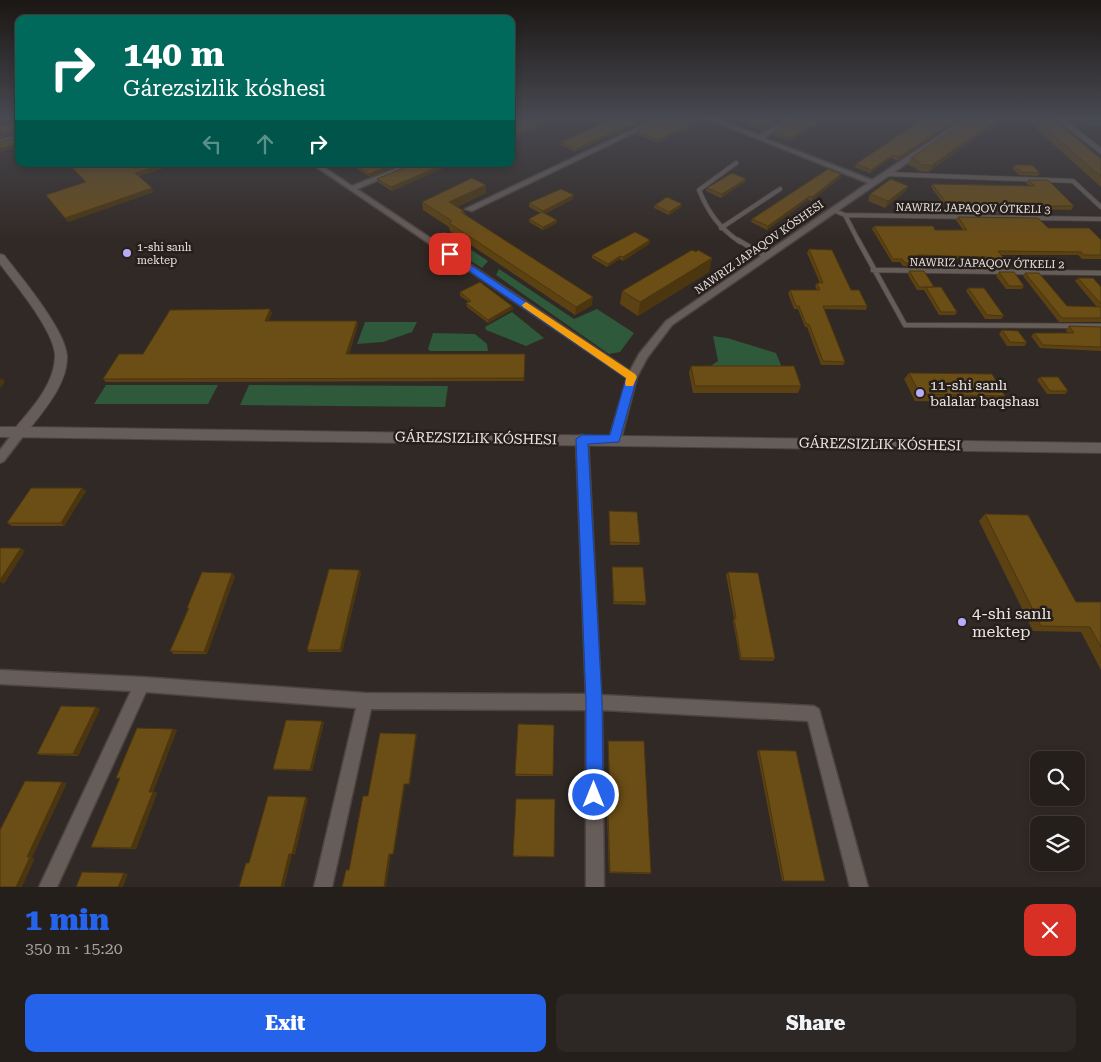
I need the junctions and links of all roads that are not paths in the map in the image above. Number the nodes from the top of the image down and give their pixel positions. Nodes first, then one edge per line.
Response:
1 (576, 158) edge
2 (811, 158) edge
3 (909, 158) edge
4 (736, 163) dead end
5 (319, 167) edge
6 (406, 167) edge
7 (886, 174) junction
8 (873, 183) junction
9 (351, 189) junction
10 (780, 189) dead end
11 (1101, 207) edge
12 (469, 209) dead end
13 (834, 210) junction
14 (845, 215) junction
15 (1101, 219) edge
16 (721, 228) junction
17 (765, 256) junction
18 (0, 257) edge
19 (873, 270) junction
20 (1101, 273) edge
21 (1101, 326) edge
22 (632, 377) junction
23 (0, 432) edge
24 (20, 432) junction
25 (582, 439) junction
26 (615, 439) junction
27 (1101, 448) edge
28 (0, 458) edge
29 (0, 677) edge
30 (142, 684) junction
31 (365, 701) junction
32 (594, 702) junction
33 (48, 887) edge
34 (323, 887) edge
35 (595, 887) edge
36 (858, 887) edge

1 - 12 street
2 - 8 street
3 - 7 street
4 - 16 lane
5 - 9 street
6 - 9 street
7 - 8 street
7 - 11 lane
8 - 13 street
9 - 22 street
10 - 16 lane
13 - 14 lane
13 - 17 street
14 - 15 lane
14 - 19 lane
16 - 17 lane
17 - 22 street
18 - 24 street
19 - 20 lane
19 - 21 lane
22 - 26 street
23 - 24 street, GÁREZSIZLIK KÓSHESI
24 - 25 street, GÁREZSIZLIK KÓSHESI
24 - 28 street
25 - 26 street, GÁREZSIZLIK KÓSHESI
25 - 32 street
26 - 27 street, GÁREZSIZLIK KÓSHESI
29 - 30 street
30 - 31 street
30 - 33 street
31 - 32 street
31 - 34 street
32 - 35 street
32 - 36 street

